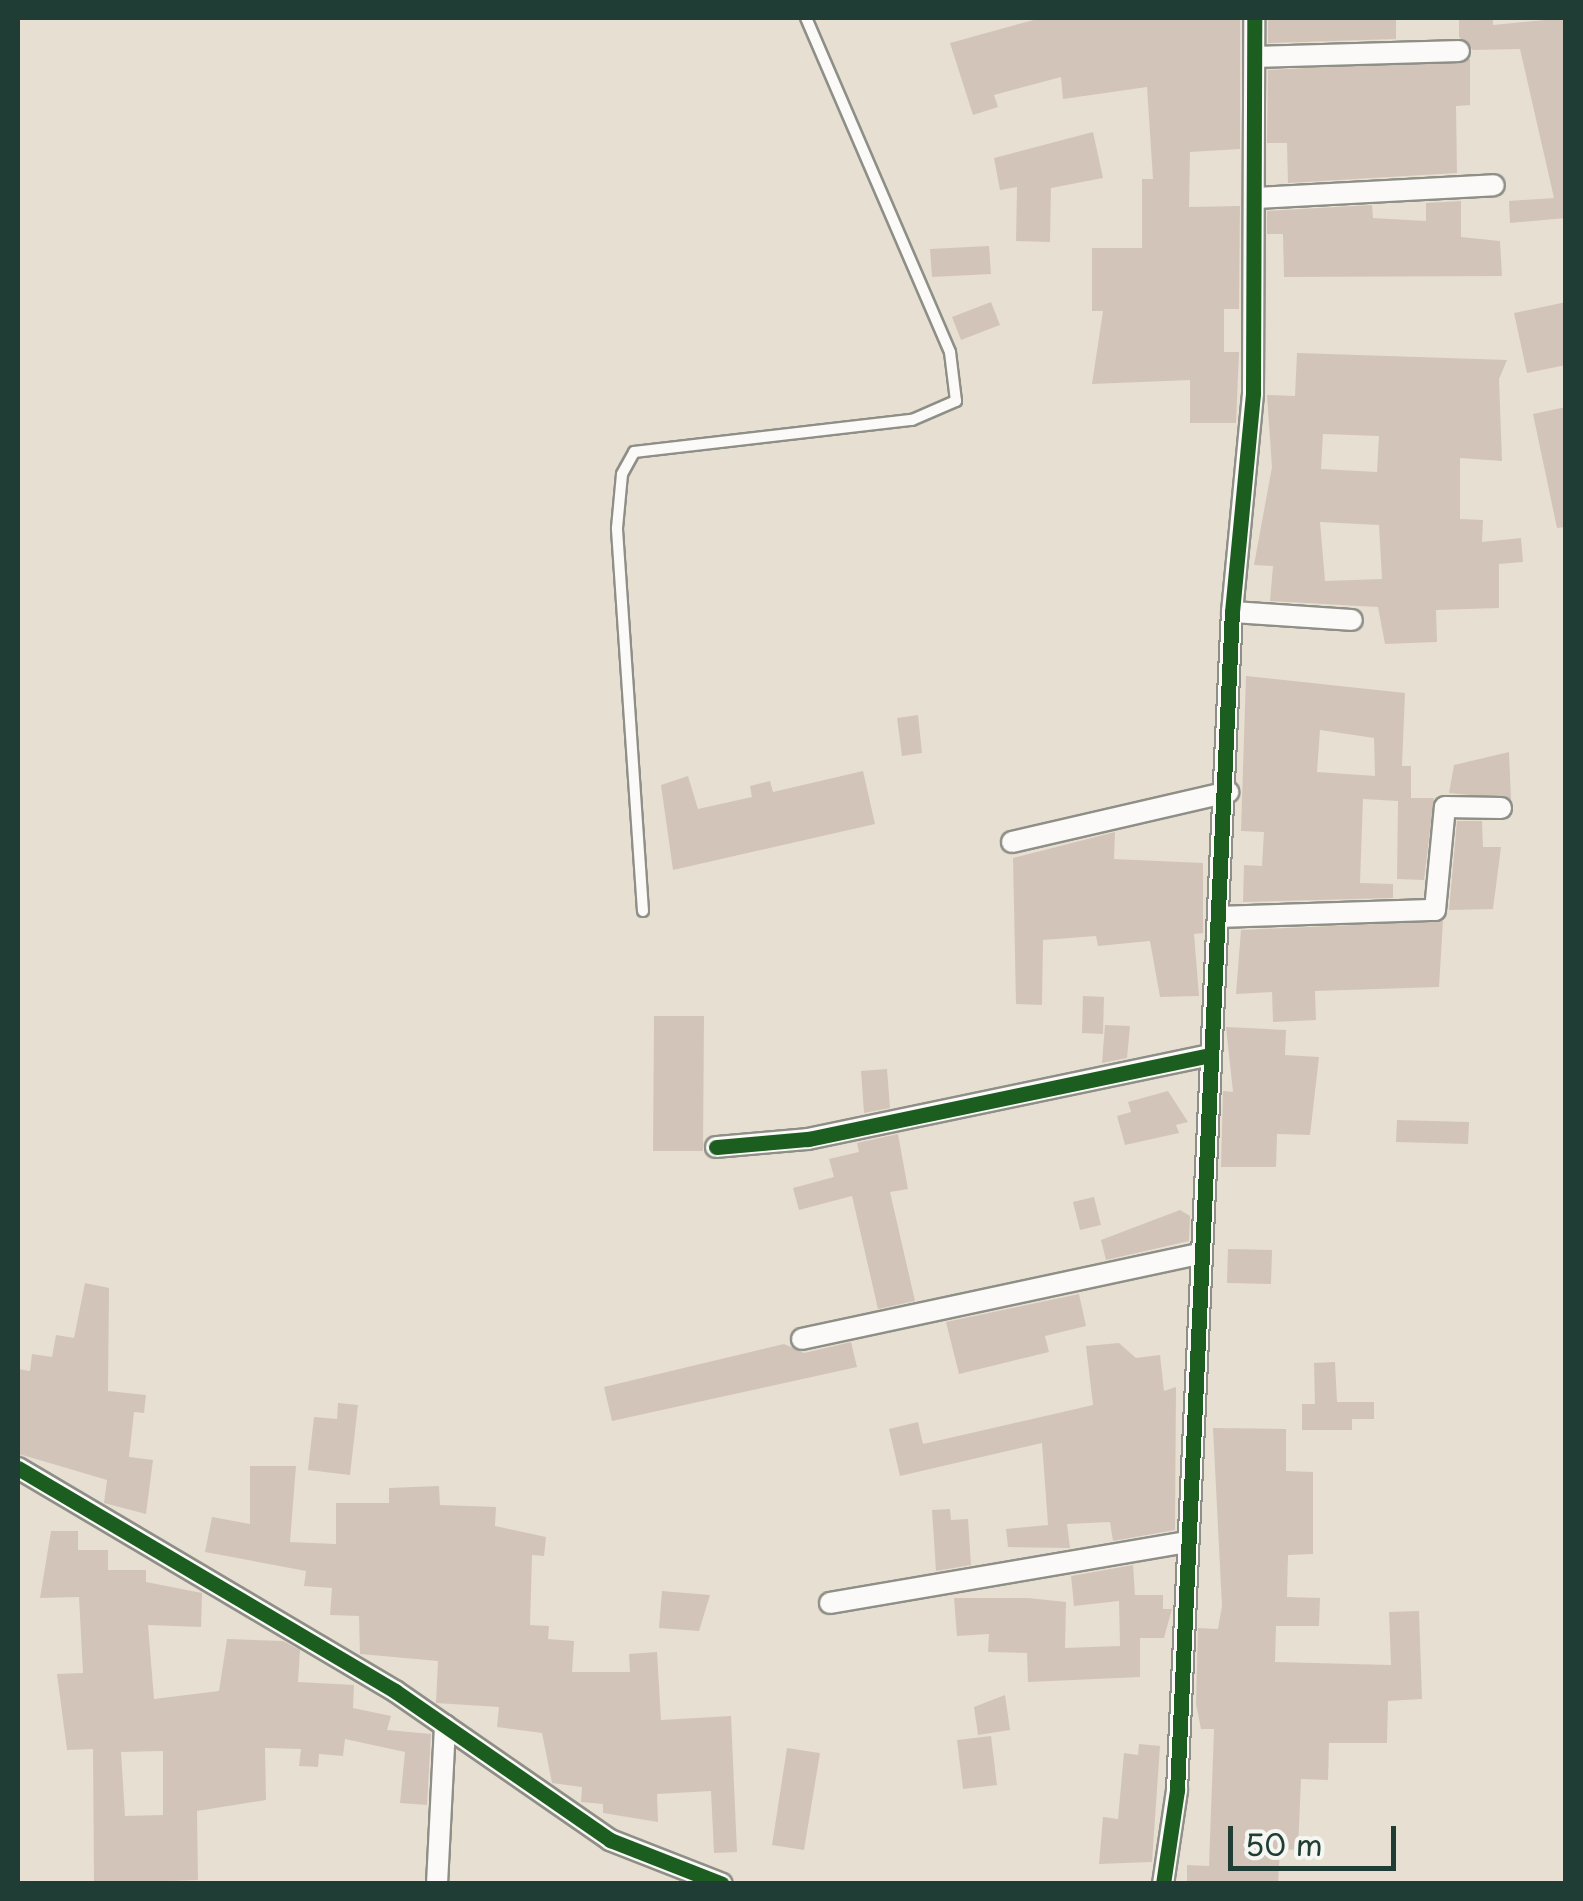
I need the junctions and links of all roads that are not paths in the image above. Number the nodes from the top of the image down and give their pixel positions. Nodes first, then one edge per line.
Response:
1 (806, 18) edge
2 (1254, 18) edge
3 (1458, 52) dead end
4 (1255, 57) junction
5 (1494, 186) dead end
6 (1257, 198) junction
7 (1232, 612) junction
8 (1352, 620) dead end
9 (1228, 792) junction
10 (1501, 808) dead end
11 (1012, 842) dead end
12 (644, 910) dead end
13 (1220, 918) junction
14 (1210, 1056) junction
15 (716, 1147) dead end
16 (1198, 1254) junction
17 (802, 1339) dead end
18 (18, 1468) edge
19 (1188, 1542) junction
20 (830, 1604) dead end
21 (445, 1725) junction
22 (437, 1884) edge
23 (722, 1884) edge
24 (1163, 1884) edge

1 - 12 lane
2 - 4 street
3 - 4 street
4 - 6 street
5 - 6 street
6 - 7 street
7 - 8 street
7 - 9 street
9 - 11 street
9 - 13 street
10 - 13 street
13 - 14 street
14 - 15 street
14 - 16 street
16 - 17 street
16 - 19 street
18 - 21 street
19 - 20 street
19 - 24 street
21 - 22 street
21 - 23 street

